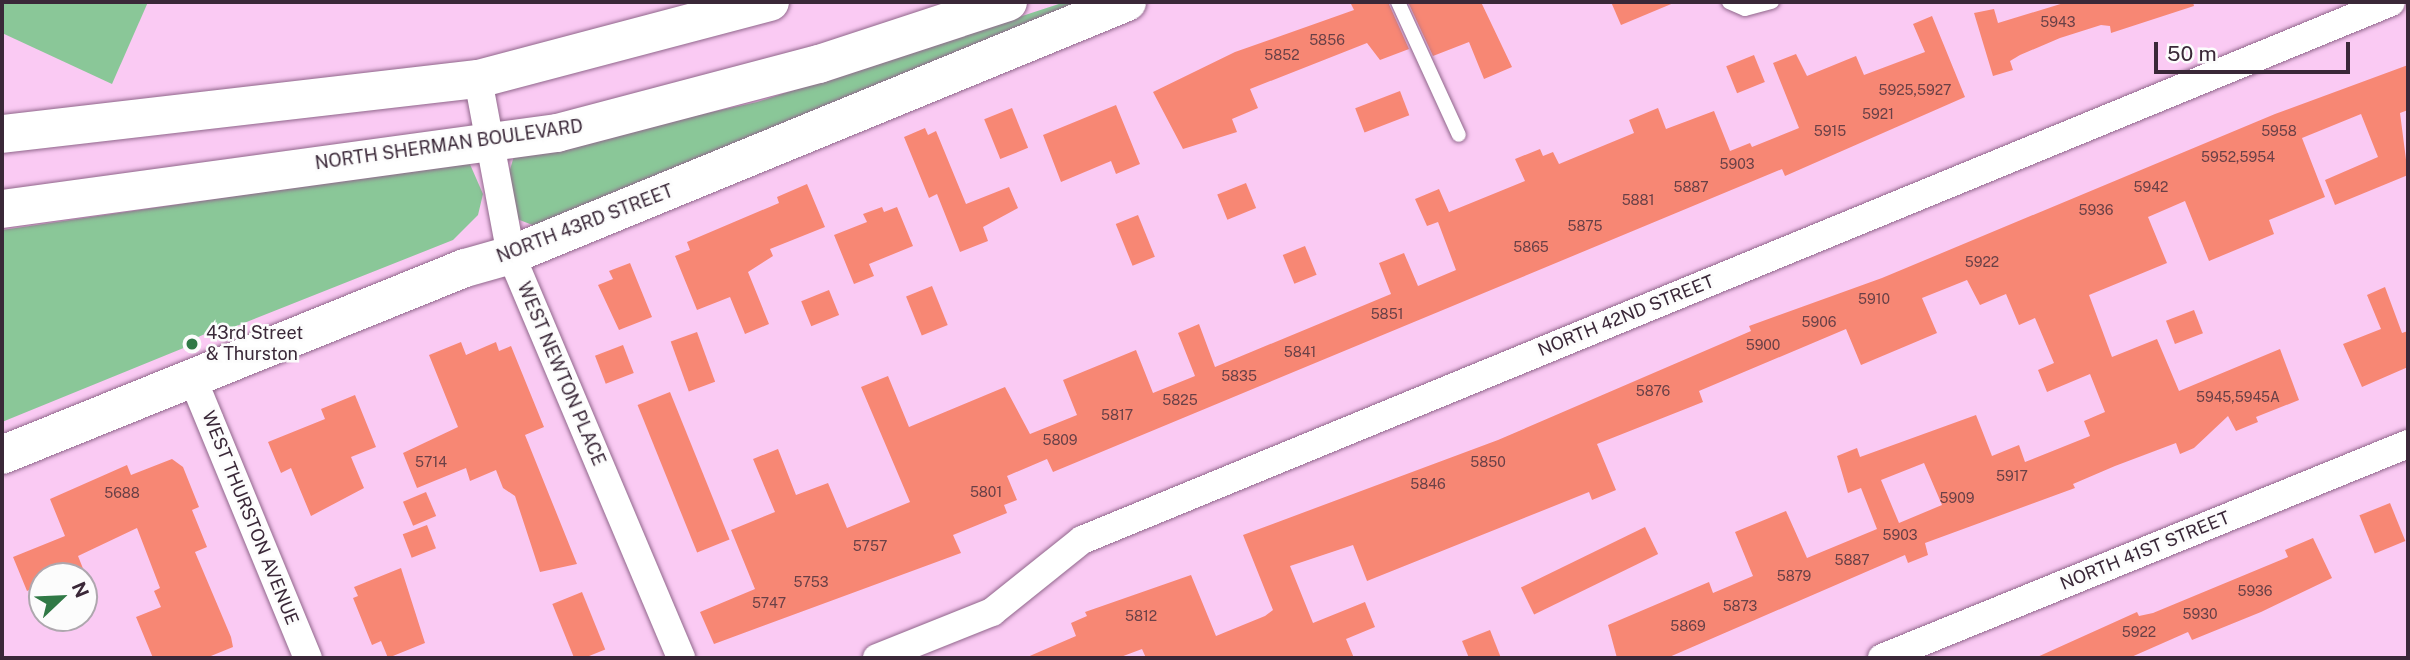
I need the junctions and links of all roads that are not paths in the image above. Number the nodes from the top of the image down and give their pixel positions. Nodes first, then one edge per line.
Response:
1 (771, 2) edge
2 (1008, 2) edge
3 (1127, 2) edge
4 (1398, 2) edge
5 (1728, 2) edge
6 (1772, 2) edge
7 (2391, 2) edge
8 (478, 79) junction
9 (2, 134) edge
10 (1459, 135) dead end
11 (492, 138) junction
12 (2, 209) edge
13 (512, 256) junction
14 (192, 377) junction
15 (2408, 444) edge
16 (2, 455) edge
17 (308, 658) edge
18 (681, 658) edge
19 (877, 658) edge
20 (1882, 658) edge

1 - 8 main road
2 - 11 main road, NORTH SHERMAN BOULEVARD
3 - 13 main road, NORTH 43RD STREET
4 - 10 lane
5 - 6 lane
7 - 19 street, NORTH 42ND STREET
8 - 9 main road
8 - 11 street, WEST NEWTON PLACE
11 - 12 main road, NORTH SHERMAN BOULEVARD
11 - 13 street, WEST NEWTON PLACE
13 - 14 main road, NORTH 43RD STREET
13 - 18 street, WEST NEWTON PLACE
14 - 16 main road, NORTH 43RD STREET
14 - 17 street, WEST THURSTON AVENUE
15 - 20 street, NORTH 41ST STREET

